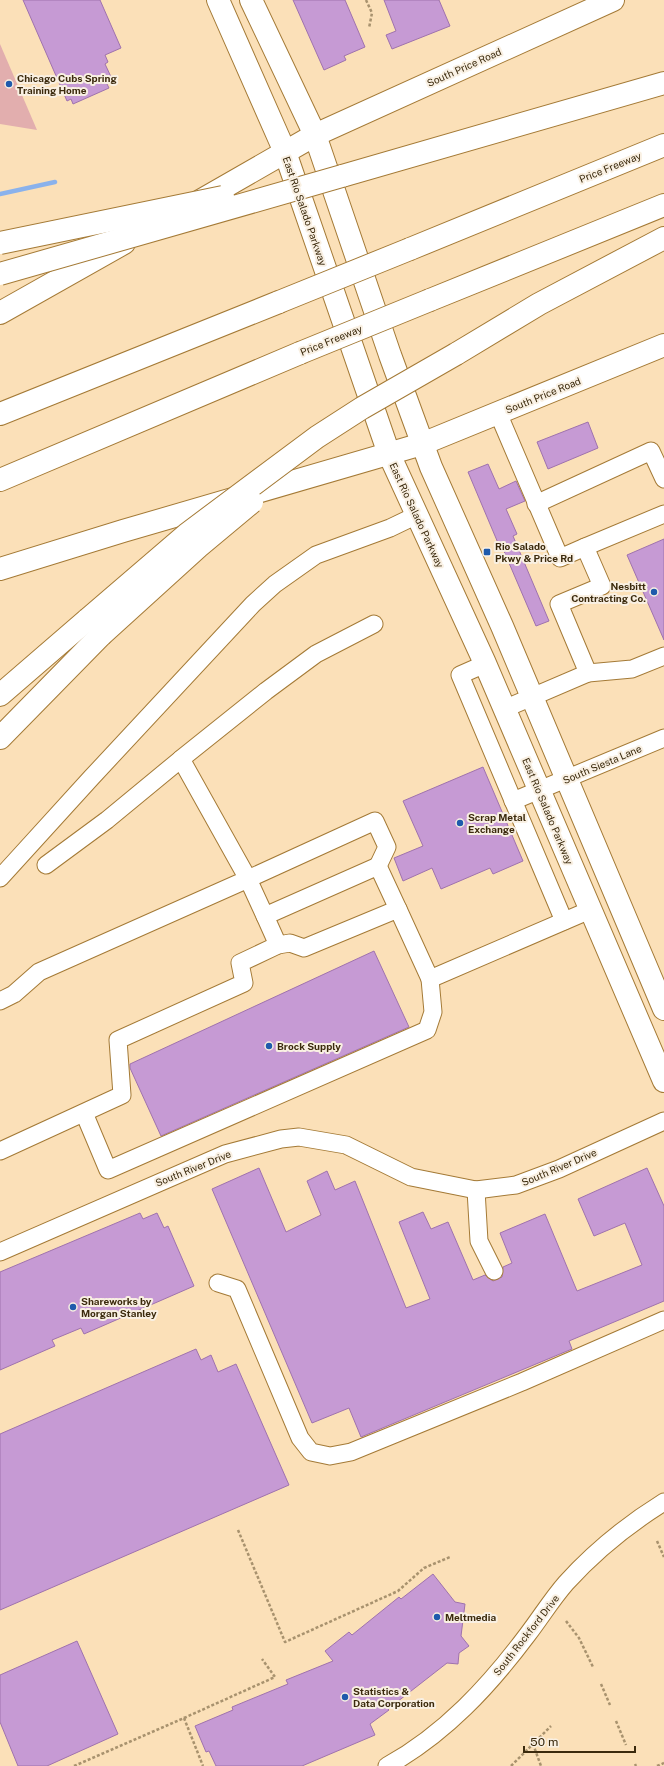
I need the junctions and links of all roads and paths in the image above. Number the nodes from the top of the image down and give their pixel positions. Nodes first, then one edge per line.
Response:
1 (218, 0) edge
2 (251, 0) edge
3 (366, 0) edge
4 (613, 0) edge
5 (369, 28) dead end
6 (664, 83) edge
7 (315, 135) junction
8 (664, 145) edge
9 (285, 152) junction
10 (342, 176) junction
11 (664, 205) edge
12 (664, 238) edge
13 (0, 243) edge
14 (0, 274) edge
15 (0, 313) edge
16 (664, 345) edge
17 (498, 413) junction
18 (0, 414) edge
19 (422, 444) junction
20 (389, 454) junction
21 (664, 479) edge
22 (0, 480) edge
23 (536, 504) junction
24 (664, 514) edge
25 (417, 515) junction
26 (585, 547) junction
27 (0, 569) edge
28 (374, 624) dead end
29 (94, 627) junction
30 (664, 656) edge
31 (485, 664) junction
32 (588, 673) junction
33 (0, 695) edge
34 (531, 698) junction
35 (504, 709) junction
36 (0, 738) edge
37 (664, 738) edge
38 (181, 759) junction
39 (566, 779) junction
40 (539, 791) junction
41 (513, 802) junction
42 (46, 865) dead end
43 (378, 866) junction
44 (0, 878) edge
45 (248, 879) junction
46 (398, 909) junction
47 (590, 910) junction
48 (265, 916) junction
49 (564, 921) junction
50 (278, 945) junction
51 (430, 979) junction
52 (0, 1001) edge
53 (664, 1010) edge
54 (664, 1081) edge
55 (84, 1113) junction
56 (664, 1121) edge
57 (0, 1151) edge
58 (476, 1190) junction
59 (0, 1252) edge
60 (494, 1271) dead end
61 (218, 1283) dead end
62 (664, 1320) edge
63 (664, 1502) edge
64 (238, 1530) dead end
65 (657, 1541) dead end
66 (450, 1557) dead end
67 (664, 1557) edge
68 (566, 1621) dead end
69 (262, 1659) dead end
70 (593, 1667) dead end
71 (601, 1684) dead end
72 (610, 1706) dead end
73 (184, 1718) junction
74 (616, 1721) dead end
75 (551, 1726) dead end
76 (533, 1744) junction
77 (626, 1745) dead end
78 (664, 1763) edge
79 (74, 1766) edge
80 (204, 1766) edge
81 (387, 1766) edge
82 (511, 1766) edge
83 (541, 1766) edge
84 (657, 1766) edge

1 - 9 main road, East Rio Salado Parkway
2 - 7 main road
3 - 5 path
4 - 7 main road, South Price Road
6 - 10 main road
7 - 9 main road, South Price Road
7 - 19 main road
8 - 18 main road, Price Freeway, bridge
9 - 15 main road, South Price Road
9 - 20 main road, East Rio Salado Parkway
10 - 13 main road, bridge
10 - 14 main road, bridge
11 - 22 main road, Price Freeway, bridge
12 - 29 main road, bridge
16 - 17 main road, South Price Road
17 - 19 main road, South Price Road
17 - 23 street
19 - 20 main road, South Price Road
19 - 34 main road
20 - 25 main road, East Rio Salado Parkway
20 - 27 main road, South Price Road
21 - 23 street
23 - 26 street
24 - 26 street
25 - 31 main road, East Rio Salado Parkway
25 - 44 street
26 - 32 street
28 - 38 street
29 - 33 main road
29 - 36 main road
30 - 32 street
31 - 35 main road, East Rio Salado Parkway
31 - 41 street
32 - 34 street
34 - 35 street
34 - 39 main road
35 - 40 main road, East Rio Salado Parkway
37 - 39 street, South Siesta Lane
38 - 42 street
38 - 45 street
39 - 40 street, South Siesta Lane
39 - 53 main road
40 - 41 street, South Siesta Lane
40 - 47 main road, East Rio Salado Parkway
41 - 49 street
43 - 45 street
43 - 46 street
43 - 48 street
45 - 48 street
45 - 52 street
46 - 50 street
46 - 51 street
47 - 49 street
47 - 54 main road, East Rio Salado Parkway
48 - 50 street
49 - 51 street
50 - 55 street
51 - 55 street
55 - 57 street
56 - 58 street, South River Drive
58 - 59 street, South River Drive
58 - 60 street
61 - 62 street
63 - 81 street, South Rockford Drive
64 - 66 path
65 - 67 path
68 - 70 path
69 - 73 path
71 - 72 path
73 - 79 path
73 - 80 path
74 - 77 path
75 - 76 path
76 - 82 path
76 - 83 path
78 - 84 path

